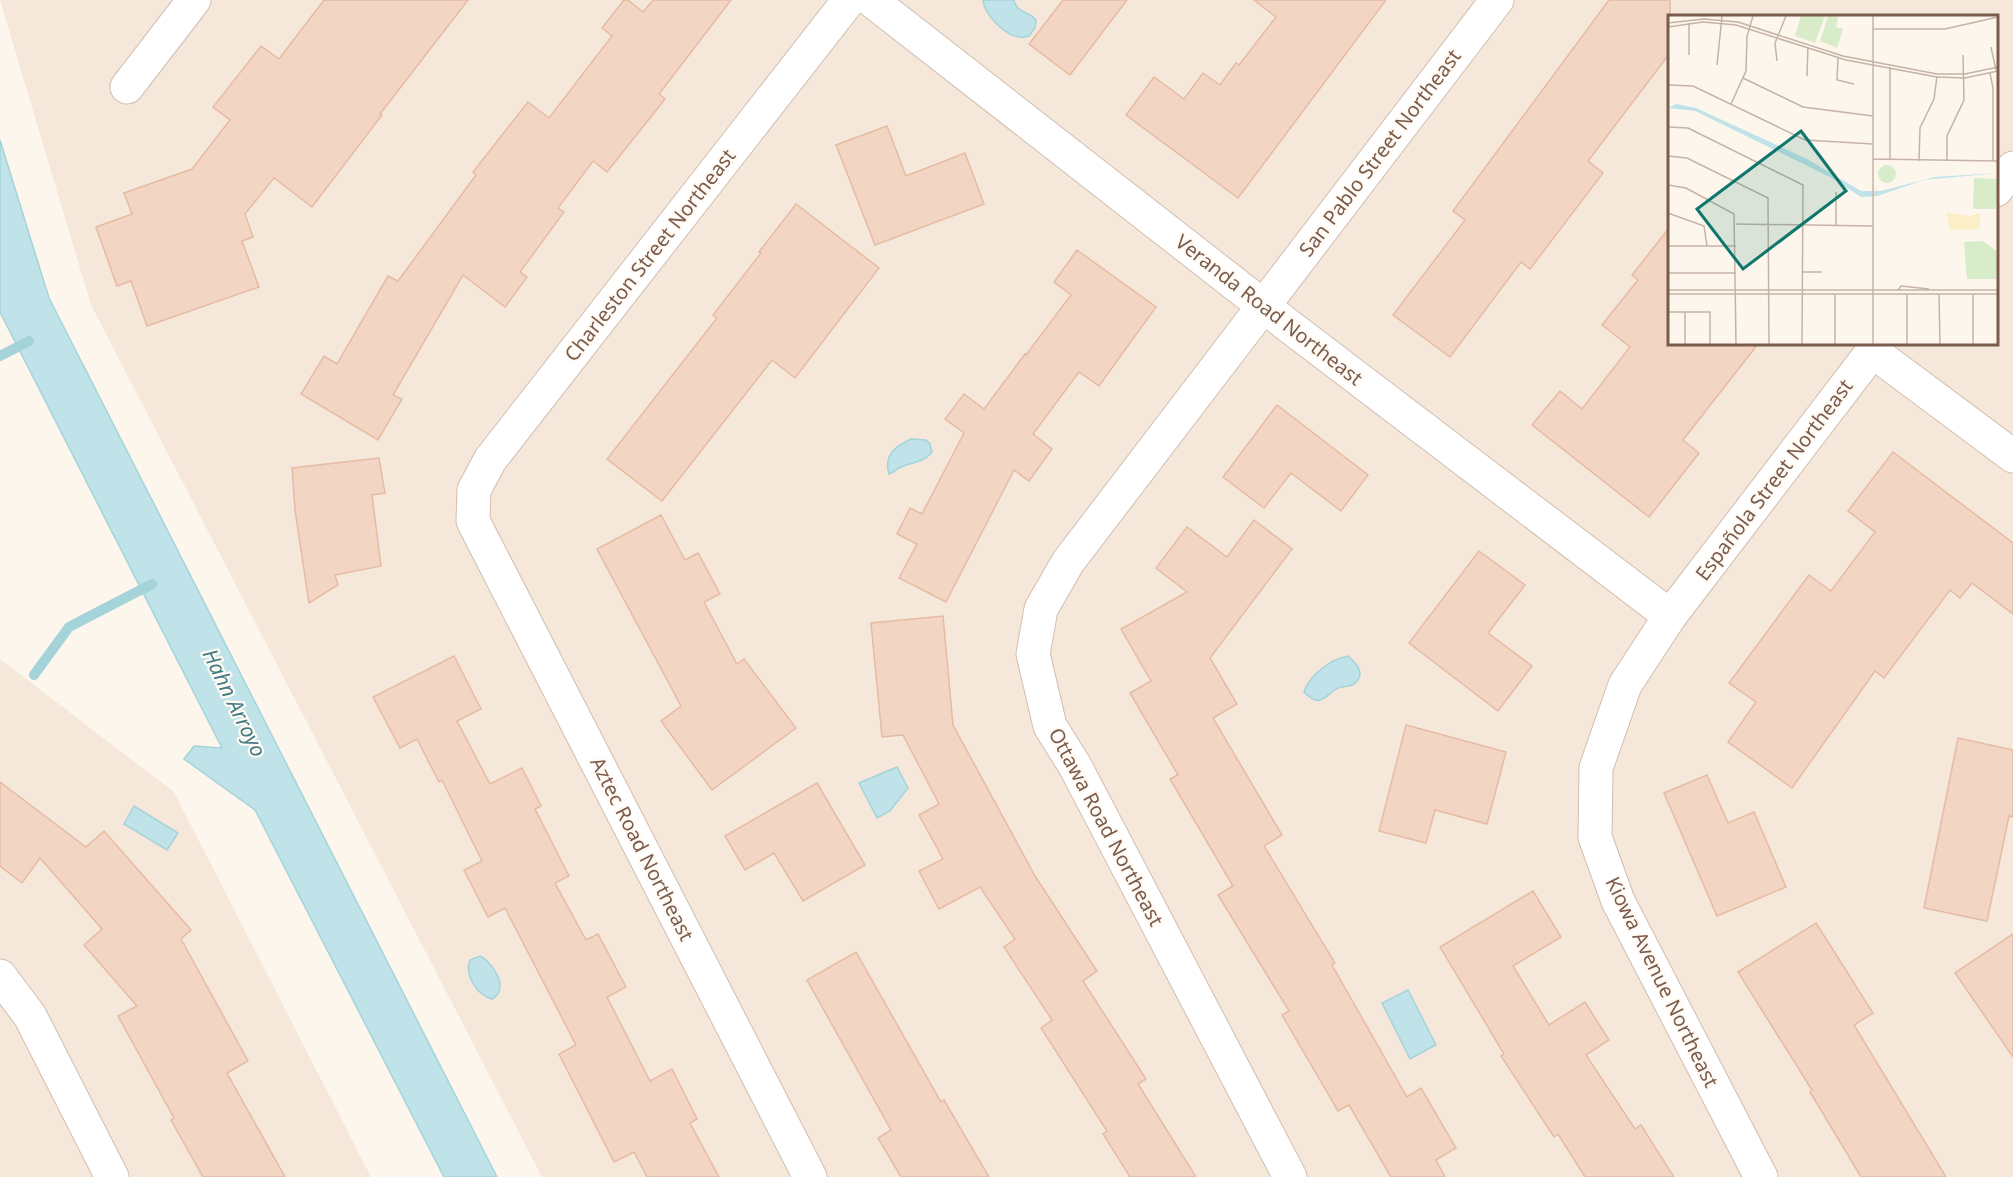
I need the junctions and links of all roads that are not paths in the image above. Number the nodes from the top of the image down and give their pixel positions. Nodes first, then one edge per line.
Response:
1 (194, 0) edge
2 (849, 0) edge
3 (871, 0) edge
4 (1497, 0) edge
5 (127, 87) dead end
6 (2013, 168) edge
7 (1998, 187) edge
8 (1263, 305) junction
9 (1875, 347) edge
10 (2013, 456) edge
11 (473, 521) joint
12 (1670, 616) junction
13 (0, 976) edge
14 (112, 1177) edge
15 (810, 1177) edge
16 (1290, 1177) edge
17 (1761, 1177) edge

1 - 5 street
2 - 11 street, Charleston Street Northeast
3 - 8 street, Veranda Road Northeast
4 - 8 street, San Pablo Street Northeast
6 - 7 street
8 - 12 street, Veranda Road Northeast
8 - 16 street, Ottawa Road Northeast
9 - 10 street
9 - 12 street, Española Street Northeast
11 - 15 street, Aztec Road Northeast
12 - 17 street, Kiowa Avenue Northeast
13 - 14 street

